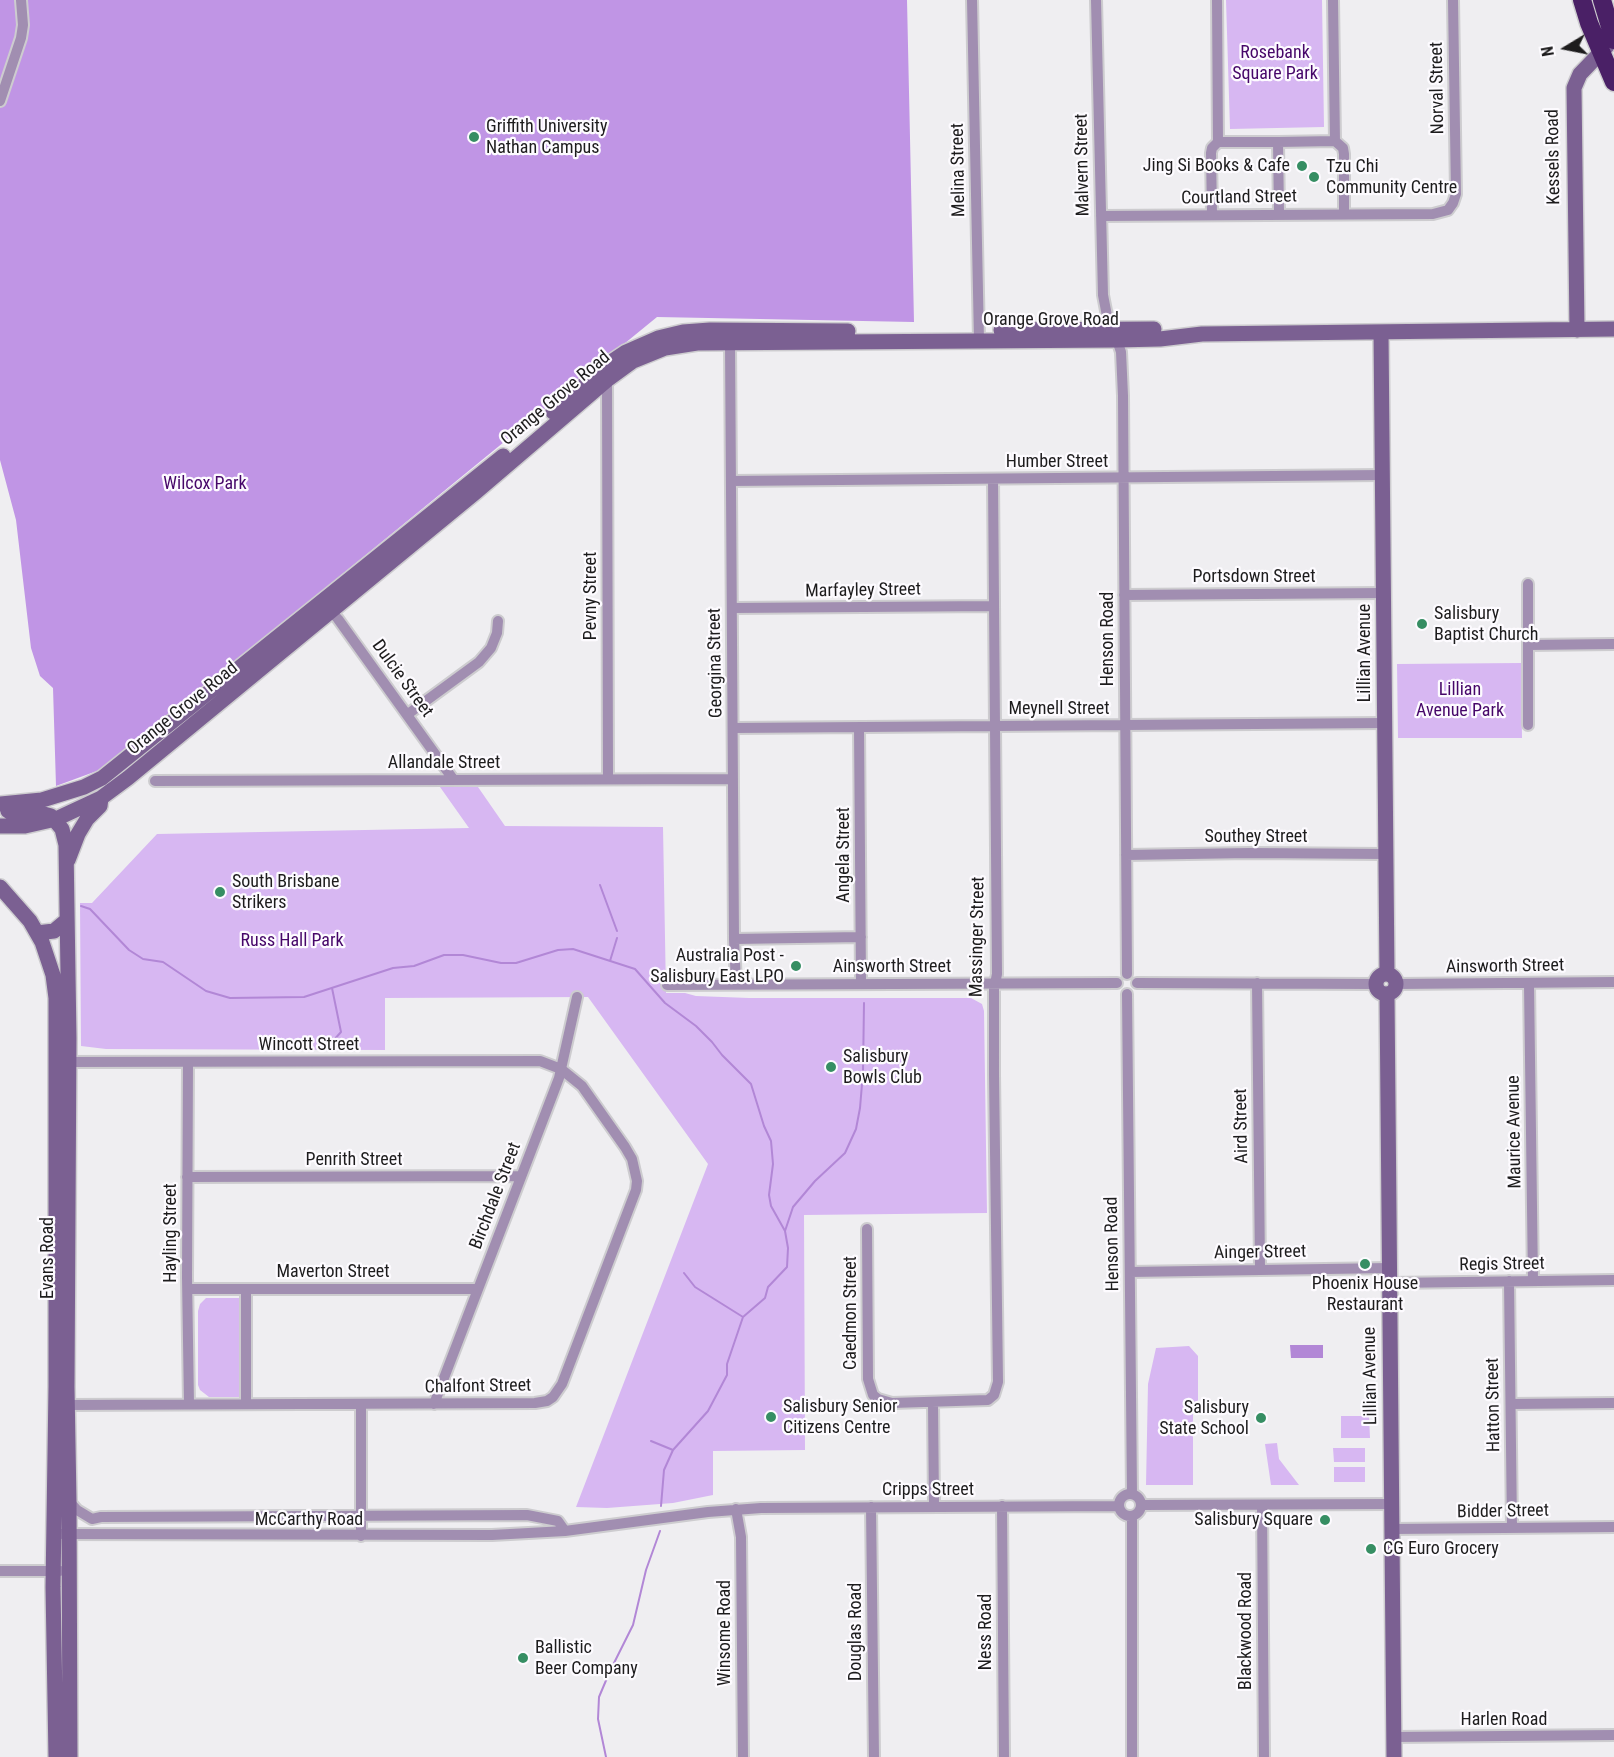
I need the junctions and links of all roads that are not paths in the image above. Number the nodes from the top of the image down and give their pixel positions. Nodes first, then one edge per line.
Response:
1 (21, 0) edge
2 (972, 0) edge
3 (1096, 0) edge
4 (1217, 0) edge
5 (1333, 0) edge
6 (1454, 0) edge
7 (1582, 0) edge
8 (1602, 0) edge
9 (1614, 39) edge
10 (1601, 54) junction
11 (1614, 82) edge
12 (0, 101) edge
13 (1335, 141) junction
14 (1218, 142) junction
15 (1278, 142) junction
16 (1448, 210) joint
17 (1279, 214) junction
18 (1344, 214) junction
19 (1212, 215) junction
20 (1101, 216) junction
21 (1614, 329) edge
22 (1577, 330) junction
23 (1381, 332) junction
24 (1115, 334) junction
25 (979, 335) junction
26 (730, 342) junction
27 (607, 380) junction
28 (587, 397) junction
29 (606, 414) junction
30 (1383, 475) junction
31 (1123, 478) junction
32 (993, 479) junction
33 (731, 481) junction
34 (1528, 584) dead end
35 (1384, 593) junction
36 (1124, 595) junction
37 (994, 606) junction
38 (326, 607) junction
39 (732, 608) junction
40 (498, 621) dead end
41 (1614, 644) edge
42 (1528, 645) junction
43 (408, 714) junction
44 (1385, 723) junction
45 (1125, 725) junction
46 (1528, 725) dead end
47 (995, 726) junction
48 (859, 727) junction
49 (733, 728) junction
50 (608, 778) junction
51 (453, 779) junction
52 (733, 779) junction
53 (155, 781) dead end
54 (101, 798) junction
55 (0, 806) edge
56 (56, 819) junction
57 (0, 826) edge
58 (1386, 854) junction
59 (1126, 855) junction
60 (67, 863) junction
61 (0, 887) edge
62 (67, 920) junction
63 (37, 933) junction
64 (861, 938) junction
65 (734, 939) junction
66 (1127, 974) junction
67 (1614, 982) edge
68 (861, 983) junction
69 (995, 983) junction
70 (1117, 983) junction
71 (1137, 983) junction
72 (1257, 983) junction
73 (736, 984) junction
74 (1387, 984) junction
75 (1529, 984) junction
76 (668, 985) dead end
77 (1127, 994) junction
78 (577, 997) dead end
79 (62, 1062) junction
80 (188, 1062) junction
81 (561, 1069) junction
82 (521, 1176) junction
83 (187, 1177) junction
84 (867, 1229) dead end
85 (1260, 1269) junction
86 (1130, 1272) junction
87 (1390, 1275) junction
88 (1614, 1280) edge
89 (1509, 1281) junction
90 (1533, 1281) junction
91 (478, 1288) junction
92 (188, 1289) junction
93 (246, 1289) junction
94 (933, 1403) junction
95 (1614, 1403) edge
96 (189, 1404) junction
97 (246, 1404) junction
98 (361, 1404) junction
99 (434, 1404) junction
100 (1511, 1404) junction
101 (67, 1405) junction
102 (1132, 1494) junction
103 (69, 1501) junction
104 (1392, 1504) junction
105 (1142, 1505) junction
106 (1262, 1505) junction
107 (934, 1506) junction
108 (1002, 1506) junction
109 (1119, 1506) junction
110 (872, 1507) junction
111 (736, 1509) junction
112 (361, 1516) junction
113 (1132, 1517) junction
114 (1614, 1527) edge
115 (1512, 1528) junction
116 (1393, 1530) junction
117 (565, 1531) junction
118 (53, 1534) junction
119 (69, 1534) junction
120 (361, 1536) junction
121 (0, 1571) edge
122 (53, 1571) junction
123 (69, 1571) junction
124 (1614, 1735) edge
125 (1394, 1737) junction
126 (56, 1757) edge
127 (70, 1757) edge
128 (743, 1757) edge
129 (874, 1757) edge
130 (1004, 1757) edge
131 (1132, 1757) edge
132 (1264, 1757) edge
133 (1394, 1757) edge

1 - 12 street
2 - 25 street, Melina Street
3 - 20 street, Malvern Street
4 - 14 street
5 - 13 street
6 - 16 street, Norval Street
7 - 10 highway
8 - 9 highway, Kessels Road
9 - 10 main road, Kessels Road
10 - 11 highway
10 - 22 main road, Kessels Road
13 - 15 street
13 - 18 street
14 - 15 street
14 - 19 street
15 - 17 street
16 - 18 street, Courtland Street
17 - 18 street, Courtland Street
17 - 19 street, Courtland Street
19 - 20 street, Courtland Street
20 - 24 street, Malvern Street
21 - 22 main road, Orange Grove Road
22 - 23 main road, Orange Grove Road
23 - 24 main road, Orange Grove Road
23 - 30 main road, Lillian Avenue
24 - 25 main road, Orange Grove Road
24 - 31 street, Henson Road
25 - 26 main road, Orange Grove Road
25 - 38 main road, Orange Grove Road
26 - 27 main road, Orange Grove Road
26 - 33 street, Georgina Street
27 - 28 main road, Orange Grove Road
27 - 29 street, Pevny Street
28 - 29 street
28 - 38 main road, Orange Grove Road
29 - 50 street, Pevny Street
30 - 31 street, Humber Street
30 - 35 main road, Lillian Avenue
31 - 32 street, Humber Street
31 - 36 street, Henson Road
32 - 33 street, Humber Street
32 - 37 street, Massinger Street
33 - 39 street, Georgina Street
34 - 42 street
35 - 36 street, Portsdown Street
35 - 44 main road, Lillian Avenue
36 - 45 street, Henson Road
37 - 39 street, Marfayley Street
37 - 47 street, Massinger Street
38 - 43 street, Dulcie Street
38 - 54 main road, Orange Grove Road
38 - 55 main road, Orange Grove Road
39 - 49 street, Georgina Street
40 - 43 street
41 - 42 street
42 - 46 street
43 - 51 street, Dulcie Street
44 - 45 street, Meynell Street
44 - 58 main road, Lillian Avenue
45 - 47 street, Meynell Street
45 - 59 street, Henson Road
47 - 48 street, Meynell Street
47 - 69 street, Massinger Street
48 - 49 street, Meynell Street
48 - 64 street, Angela Street
49 - 52 street, Georgina Street
50 - 51 street, Allandale Street
50 - 52 street, Allandale Street
51 - 53 street, Allandale Street
52 - 65 street, Georgina Street
54 - 56 main road, Orange Grove Road
54 - 60 main road
55 - 56 main road
56 - 57 main road, Orange Grove Road
56 - 60 main road, Evans Road
58 - 59 street, Southey Street
58 - 74 main road, Lillian Avenue
59 - 66 street, Henson Road
60 - 62 main road, Evans Road
61 - 63 main road, Evans Road
62 - 63 main road
62 - 79 main road, Evans Road
63 - 79 main road, Evans Road
64 - 65 street
64 - 68 street, Angela Street
65 - 73 street, Georgina Street
66 - 70 street
66 - 71 street
67 - 75 street, Ainsworth Street
68 - 69 street, Ainsworth Street
68 - 73 street, Ainsworth Street
69 - 70 street, Ainsworth Street
69 - 94 street, Massinger Street
70 - 77 street
71 - 72 street, Ainsworth Street
71 - 77 street
72 - 74 street, Ainsworth Street
72 - 85 street, Aird Street
73 - 76 street, Ainsworth Street
74 - 75 street, Ainsworth Street
74 - 87 main road, Lillian Avenue
75 - 90 street, Maurice Avenue
77 - 86 street, Henson Road
78 - 81 street, Birchdale Street
79 - 80 street, Wincott Street
79 - 101 main road, Evans Road
79 - 118 main road, Evans Road
80 - 81 street, Wincott Street
80 - 83 street, Hayling Street
81 - 82 street, Birchdale Street
81 - 99 street, Chalfont Street
82 - 83 street, Penrith Street
82 - 91 street, Birchdale Street
83 - 92 street, Hayling Street
84 - 94 street, Caedmon Street
85 - 86 street, Ainger Street
85 - 87 street, Ainger Street
86 - 102 street, Henson Road
87 - 89 street, Regis Street
87 - 104 main road, Lillian Avenue
88 - 90 street, Regis Street
89 - 90 street, Regis Street
89 - 100 street, Hatton Street
91 - 93 street, Maverton Street
91 - 99 street, Birchdale Street
92 - 93 street, Maverton Street
92 - 96 street, Hayling Street
93 - 97 street
94 - 107 street
95 - 100 street
96 - 97 street, Chalfont Street
96 - 101 street, Chalfont Street
97 - 98 street, Chalfont Street
98 - 99 street, Chalfont Street
98 - 112 street
100 - 115 street, Hatton Street
101 - 103 main road, Evans Road
102 - 105 street
102 - 109 street
103 - 112 street, McCarthy Road
103 - 119 main road, Evans Road
104 - 106 street
104 - 116 main road, Lillian Avenue
105 - 106 street
105 - 113 street
106 - 132 street, Blackwood Road
107 - 108 street, Cripps Street
107 - 110 street, Cripps Street
108 - 109 street, Cripps Street
108 - 130 street, Ness Road
109 - 113 street
110 - 111 street, Cripps Street
110 - 129 street, Douglas Road
111 - 117 street, McCarthy Road
111 - 128 street, Winsome Road
112 - 117 street, McCarthy Road
112 - 120 street
113 - 131 street
114 - 115 street, Bidder Street
115 - 116 street, Bidder Street
116 - 125 main road, Lillian Avenue
117 - 120 street, McCarthy Road
118 - 119 street, McCarthy Road
118 - 122 main road, Evans Road
119 - 120 street, McCarthy Road
119 - 123 main road, Evans Road
121 - 122 street
122 - 123 street
122 - 126 main road, Evans Road
123 - 127 main road, Evans Road
124 - 125 street, Harlen Road
125 - 133 main road, Lillian Avenue

